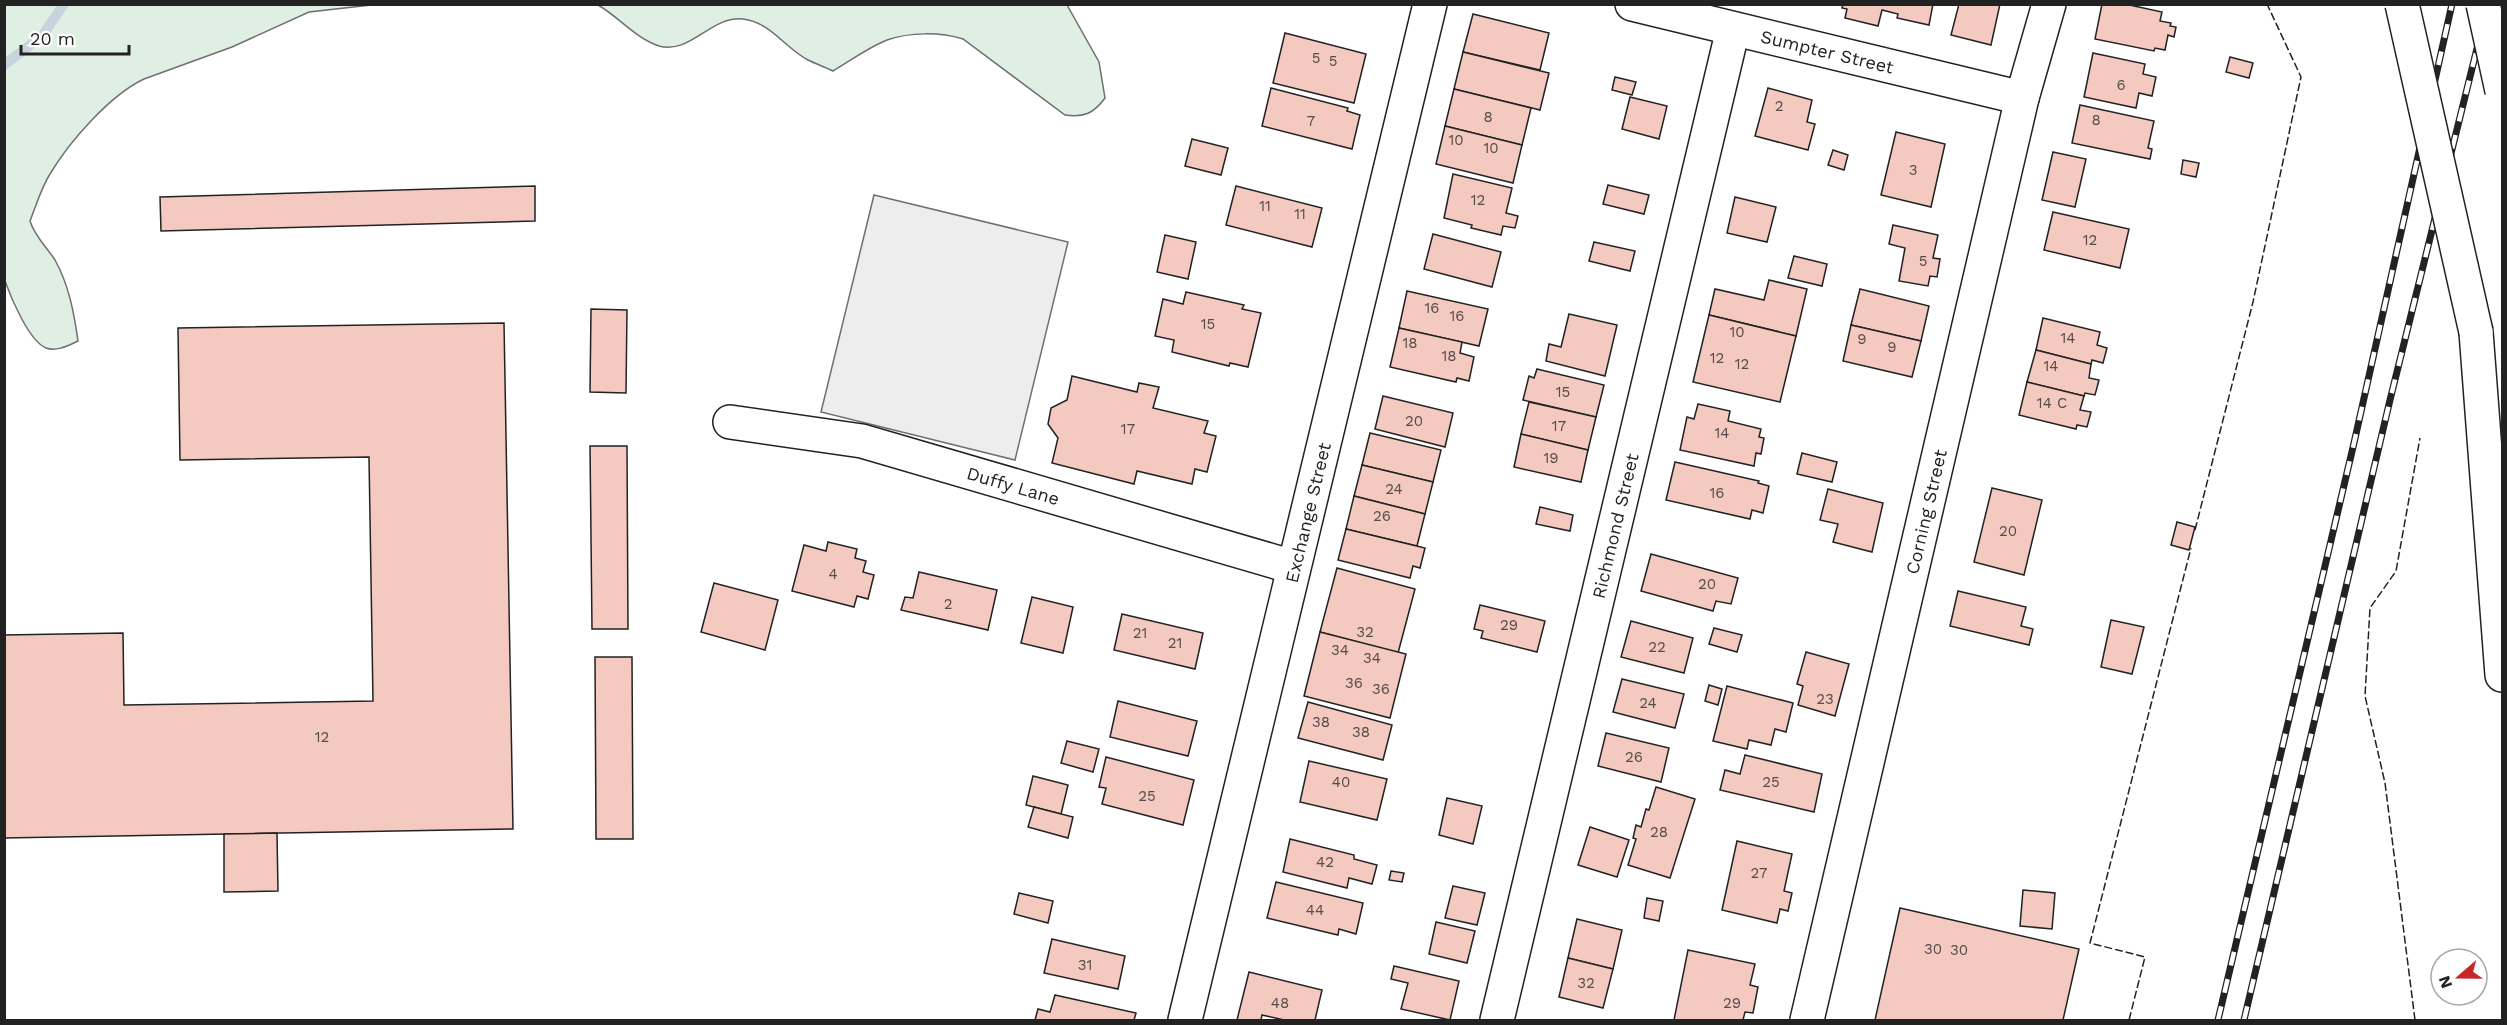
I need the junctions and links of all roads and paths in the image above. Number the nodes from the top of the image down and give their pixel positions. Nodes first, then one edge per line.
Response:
1 (1430, 4) edge
2 (1632, 4) edge
3 (2049, 4) edge
4 (2402, 4) edge
5 (2483, 4) edge
6 (1733, 29) junction
7 (2502, 91) edge
8 (2022, 98) junction
9 (2476, 332) junction
10 (730, 422) dead end
11 (2502, 449) edge
12 (1293, 567) junction
13 (2502, 675) edge
14 (1185, 1020) edge
15 (1497, 1020) edge
16 (1807, 1020) edge

1 - 12 main road, Exchange Street
2 - 6 main road, Sumpter Street
3 - 8 main road, Corning Street
4 - 9 main road, bridge
5 - 7 main road, bridge
6 - 8 main road, Sumpter Street
6 - 15 main road, Richmond Street
8 - 16 main road, Corning Street
9 - 11 main road
9 - 13 main road
10 - 12 main road, Duffy Lane
12 - 14 main road, Exchange Street

